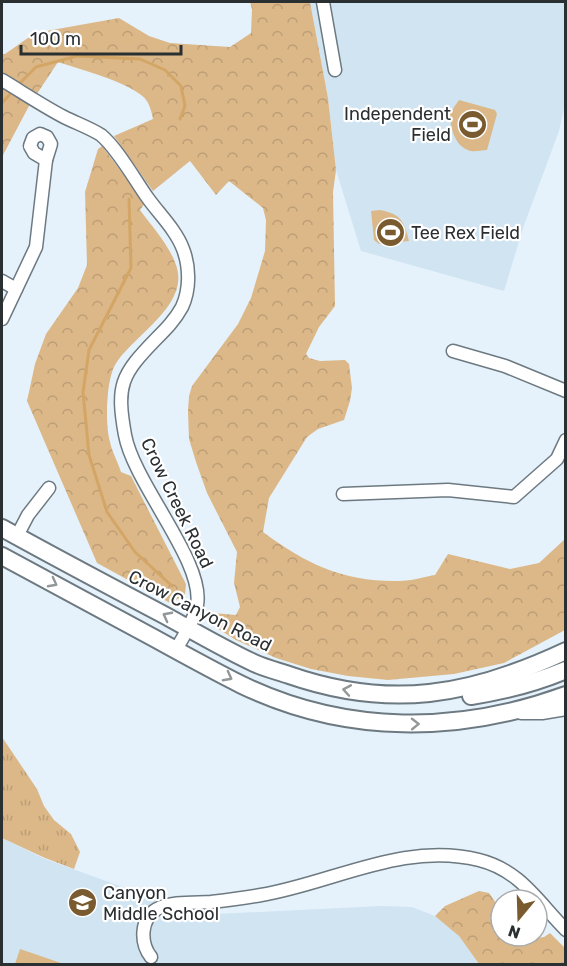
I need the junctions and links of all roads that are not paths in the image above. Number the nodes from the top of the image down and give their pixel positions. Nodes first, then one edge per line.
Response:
1 (323, 2) edge
2 (335, 70) dead end
3 (2, 80) edge
4 (46, 160) dead end
5 (2, 281) edge
6 (16, 289) junction
7 (2, 319) edge
8 (453, 351) dead end
9 (566, 391) edge
10 (566, 440) edge
11 (50, 488) dead end
12 (343, 494) dead end
13 (2, 528) edge
14 (17, 536) junction
15 (2, 556) edge
16 (188, 628) junction
17 (176, 650) junction
18 (566, 651) edge
19 (566, 670) edge
20 (432, 693) junction
21 (566, 695) edge
22 (566, 709) edge
23 (508, 714) junction
24 (566, 930) edge
25 (151, 957) dead end

1 - 2 street
3 - 16 street, Crow Creek Road
4 - 6 street
5 - 6 street
6 - 7 street
8 - 9 street
10 - 12 street
11 - 14 street
13 - 14 main road, Crow Canyon Road
16 -> 14 main road, Crow Canyon Road
15 -> 17 main road
16 - 17 street, Crow Creek Road
20 -> 16 main road, Crow Canyon Road
17 -> 23 main road
18 - 20 main road, Crow Canyon Road
19 - 20 main road
21 - 23 main road
22 - 23 street
24 - 25 street

